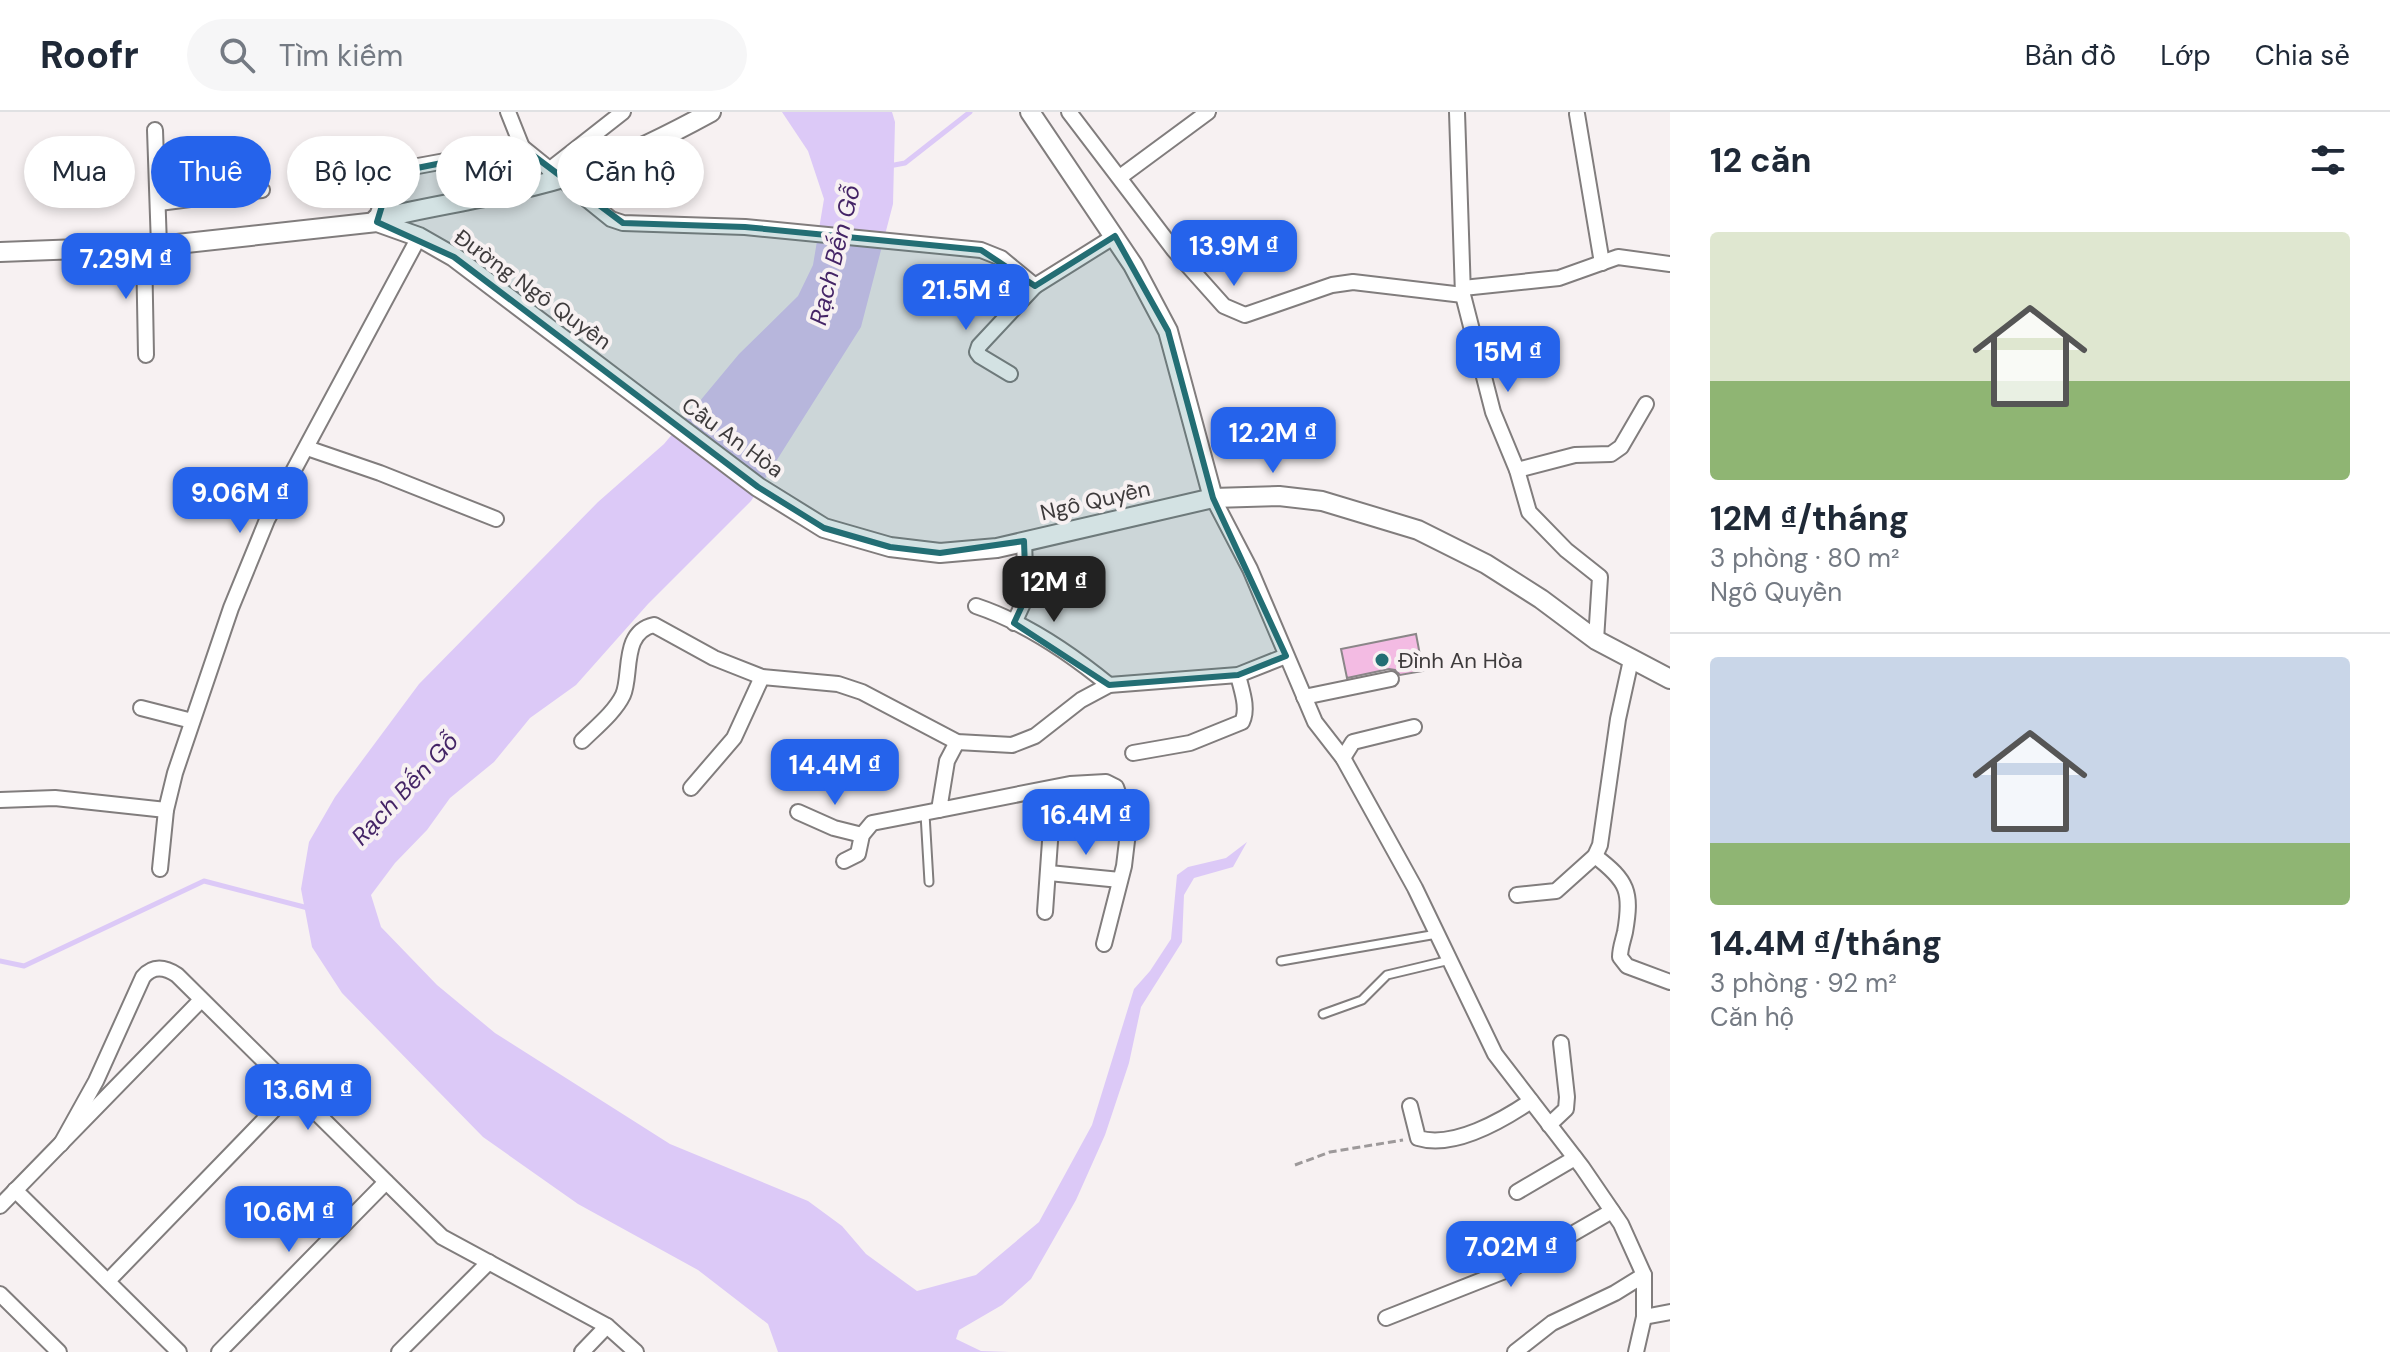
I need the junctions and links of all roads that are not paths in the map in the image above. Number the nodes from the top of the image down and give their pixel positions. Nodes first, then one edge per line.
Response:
1 (508, 112) edge
2 (623, 112) edge
3 (711, 112) edge
4 (1069, 112) edge
5 (1208, 112) edge
6 (1457, 112) edge
7 (1031, 113) edge
8 (1577, 114) dead end
9 (155, 130) dead end
10 (155, 136) edge
11 (518, 136) edge
12 (436, 163) edge
13 (541, 163) edge
14 (555, 174) junction
15 (1120, 177) junction
16 (158, 208) edge
17 (377, 221) junction
18 (1115, 236) junction
19 (419, 237) junction
20 (151, 246) junction
21 (0, 252) edge
22 (1602, 263) junction
23 (1670, 264) edge
24 (1035, 286) junction
25 (1463, 291) junction
26 (146, 355) dead end
27 (1010, 374) dead end
28 (617, 380) joint
29 (1646, 404) dead end
30 (307, 448) junction
31 (1517, 470) junction
32 (1213, 498) junction
33 (496, 519) dead end
34 (824, 528) joint
35 (1024, 541) junction
36 (976, 606) dead end
37 (1014, 623) junction
38 (1596, 640) junction
39 (1286, 656) junction
40 (1631, 660) junction
41 (1238, 675) junction
42 (762, 677) junction
43 (1391, 679) dead end
44 (1670, 679) edge
45 (1109, 685) junction
46 (1304, 697) junction
47 (141, 708) dead end
48 (192, 721) junction
49 (1414, 727) dead end
50 (582, 741) dead end
51 (957, 742) junction
52 (1133, 753) dead end
53 (1343, 758) junction
54 (691, 788) dead end
55 (1048, 789) junction
56 (0, 800) edge
57 (166, 810) junction
58 (798, 812) dead end
59 (932, 812) junction
60 (1129, 824) junction
61 (1081, 826) dead end
62 (862, 835) junction
63 (1595, 856) junction
64 (844, 861) dead end
65 (160, 869) dead end
66 (1049, 873) junction
67 (1120, 880) junction
68 (929, 882) dead end
69 (1517, 895) dead end
70 (1045, 912) dead end
71 (1437, 934) junction
72 (1104, 944) dead end
73 (1450, 960) junction
74 (1281, 961) dead end
75 (1670, 982) edge
76 (201, 1000) junction
77 (1323, 1014) dead end
78 (1561, 1043) dead end
79 (293, 1090) junction
80 (1531, 1101) junction
81 (1410, 1106) dead end
82 (1549, 1125) junction
83 (61, 1144) junction
84 (1575, 1158) junction
85 (386, 1182) junction
86 (15, 1190) junction
87 (1517, 1192) dead end
88 (0, 1206) edge
89 (1612, 1211) junction
90 (489, 1262) junction
91 (1644, 1275) junction
92 (108, 1281) junction
93 (0, 1294) edge
94 (1670, 1312) edge
95 (1644, 1317) junction
96 (1386, 1318) dead end
97 (607, 1326) junction
98 (59, 1352) edge
99 (179, 1352) edge
100 (219, 1352) edge
101 (399, 1352) edge
102 (582, 1352) edge
103 (636, 1352) edge
104 (1515, 1352) edge
105 (1636, 1352) edge

1 - 11 street
2 - 14 street
3 - 14 street
4 - 15 street
5 - 15 street
6 - 25 street
7 - 18 street
8 - 22 street
9 - 10 street
12 - 17 street
13 - 14 street
14 - 17 street
14 - 24 street
15 - 25 street
16 - 20 street
17 - 19 street, Đường Ngô Quyền
17 - 20 street
18 - 24 street
18 - 32 street
19 - 28 street, Đường Ngô Quyền
19 - 30 street
20 - 21 street
20 - 26 street
22 - 23 street
22 - 25 street
24 - 27 street
25 - 31 street
28 - 34 street, Cầu An Hòa
29 - 31 street
30 - 33 street
30 - 48 street
31 - 38 street
32 - 35 street, Ngô Quyền
32 - 38 street, Ngô Quyền
32 - 39 street
34 - 35 street, Ngô Quyền
35 - 37 street
36 - 37 street
37 - 45 street
38 - 40 street, Ngô Quyền
39 - 41 street
39 - 46 street
40 - 44 street, Ngô Quyền
40 - 63 street
41 - 45 street
41 - 52 street
42 - 50 street
42 - 51 street
42 - 54 street
43 - 46 street
45 - 51 street
46 - 53 street
47 - 48 street
48 - 57 street
49 - 53 street
51 - 59 street
53 - 71 street
55 - 59 street
55 - 60 street
55 - 66 street
56 - 57 street
57 - 65 street
58 - 62 street
59 - 62 street
59 - 68 lane
60 - 61 street
60 - 67 street
62 - 64 street
63 - 69 street
63 - 75 street
66 - 67 street
66 - 70 street
67 - 72 street
71 - 73 street
71 - 74 lane
73 - 77 lane
73 - 80 street
76 - 79 street
76 - 83 street
76 - 83 street
78 - 82 street
79 - 85 street
79 - 92 street
80 - 81 street
80 - 82 street
82 - 84 street
83 - 86 street
84 - 87 street
84 - 89 street
85 - 90 street
85 - 100 street
86 - 88 street
86 - 92 street
89 - 91 street
89 - 96 street
90 - 97 street
90 - 101 street
91 - 95 street
91 - 104 street
92 - 99 street
93 - 98 street
94 - 95 street
95 - 105 street
97 - 102 street
97 - 103 street

